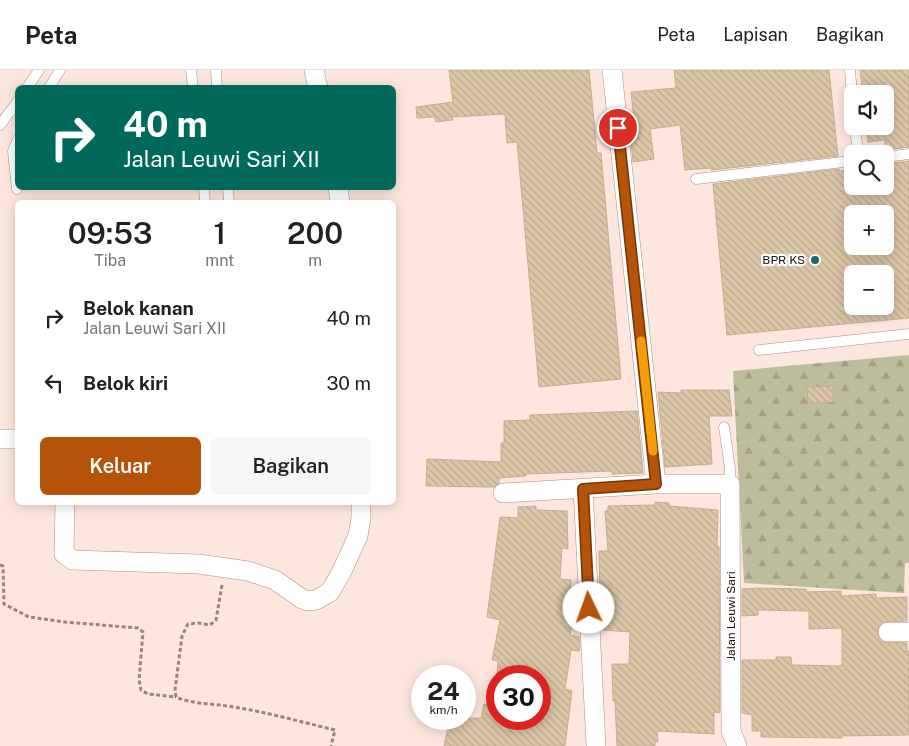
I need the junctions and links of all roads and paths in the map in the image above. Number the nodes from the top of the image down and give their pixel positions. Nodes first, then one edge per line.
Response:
1 (39, 70) edge
2 (60, 70) edge
3 (190, 70) edge
4 (216, 70) edge
5 (314, 70) edge
6 (612, 70) edge
7 (850, 70) edge
8 (29, 85) edge
9 (51, 85) edge
10 (192, 85) edge
11 (217, 85) edge
12 (317, 85) edge
13 (851, 85) edge
14 (15, 105) edge
15 (0, 126) edge
16 (15, 146) edge
17 (909, 154) edge
18 (894, 156) edge
19 (844, 162) edge
20 (15, 170) edge
21 (696, 179) dead end
22 (909, 334) edge
23 (759, 350) dead end
24 (724, 427) dead end
25 (0, 439) edge
26 (15, 439) edge
27 (656, 484) junction
28 (730, 484) junction
29 (583, 489) junction
30 (503, 493) dead end
31 (65, 505) edge
32 (361, 505) edge
33 (0, 565) edge
34 (225, 567) junction
35 (888, 632) dead end
36 (909, 632) edge
37 (176, 697) junction
38 (331, 746) edge
39 (596, 746) edge
40 (737, 746) edge

1 - 8 lane
2 - 9 lane
3 - 10 lane
4 - 11 lane
5 - 12 street
6 - 27 street
7 - 13 lane
14 - 15 lane
16 - 20 lane
17 - 18 lane
19 - 21 lane
22 - 23 lane
24 - 28 lane
25 - 26 street
27 - 28 street
27 - 29 street
28 - 40 street, Jalan Leuwi Sari
29 - 30 street
29 - 39 street
31 - 34 street
32 - 34 street
33 - 37 path
34 - 37 path
35 - 36 street
37 - 38 path

